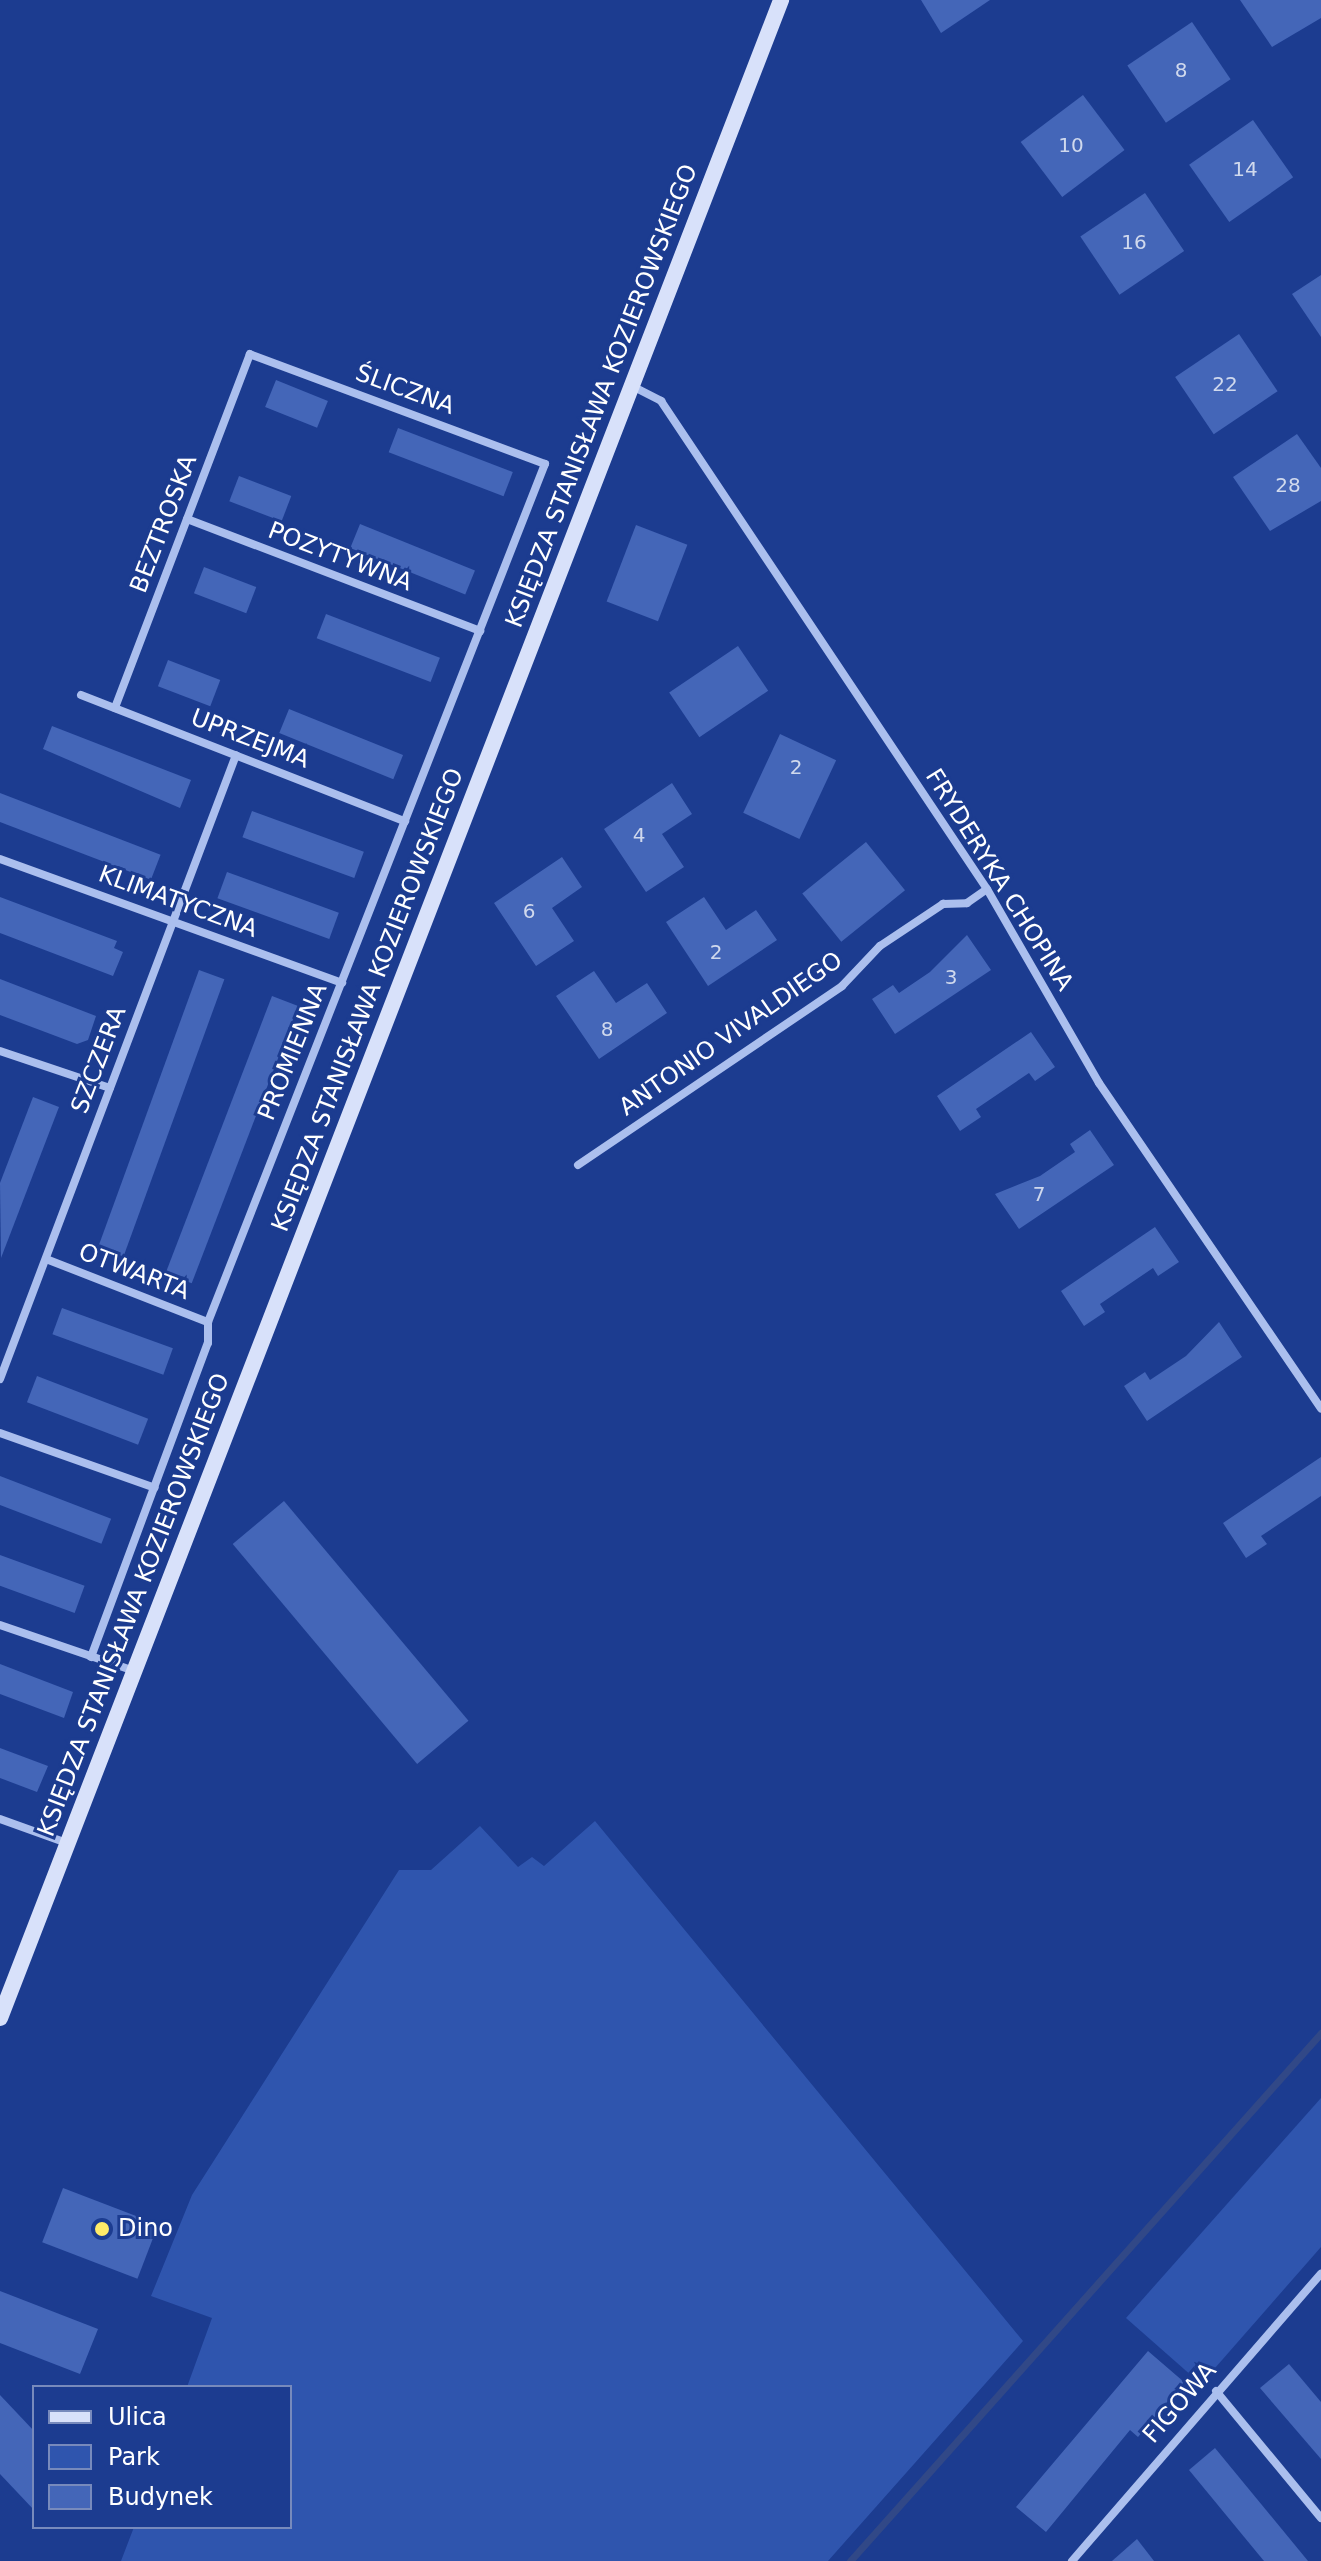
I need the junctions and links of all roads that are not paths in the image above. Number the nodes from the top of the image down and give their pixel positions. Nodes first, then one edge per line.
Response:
1 (781, 0) edge
2 (250, 354) joint
3 (631, 385) junction
4 (545, 464) joint
5 (187, 519) junction
6 (480, 631) junction
7 (81, 695) dead end
8 (115, 708) junction
9 (236, 755) junction
10 (405, 821) junction
11 (0, 859) edge
12 (987, 889) junction
13 (173, 921) junction
14 (342, 983) junction
15 (0, 1051) edge
16 (110, 1088) junction
17 (578, 1165) dead end
18 (46, 1259) junction
19 (208, 1322) junction
20 (0, 1379) edge
21 (1321, 1409) edge
22 (0, 1433) edge
23 (155, 1488) junction
24 (0, 1625) edge
25 (91, 1657) junction
26 (134, 1671) junction
27 (0, 1819) edge
28 (68, 1843) junction
29 (0, 2018) edge
30 (1321, 2274) edge
31 (1216, 2391) junction
32 (1321, 2518) edge
33 (1072, 2561) edge

1 - 3 street, KSIĘDZA STANISŁAWA KOZIEROWSKIEGO
2 - 4 street, ŚLICZNA
2 - 5 street, BEZTROSKA
3 - 12 street, FRYDERYKA CHOPINA
3 - 26 street, KSIĘDZA STANISŁAWA KOZIEROWSKIEGO
4 - 6 street, PROMIENNA
5 - 6 street, POZYTYWNA
5 - 8 street, BEZTROSKA
6 - 10 street, PROMIENNA
7 - 8 street, UPRZEJMA
8 - 9 street, UPRZEJMA
9 - 10 street, UPRZEJMA
9 - 13 street, SZCZERA
10 - 14 street, PROMIENNA
11 - 13 street, KLIMATYCZNA
12 - 17 street, ANTONIO VIVALDIEGO
12 - 21 street, FRYDERYKA CHOPINA
13 - 14 street, KLIMATYCZNA
13 - 16 street, SZCZERA
14 - 19 street, PROMIENNA
15 - 16 street
16 - 18 street, SZCZERA
18 - 19 street, OTWARTA
18 - 20 street, SZCZERA
19 - 23 street, PROMIENNA
22 - 23 street
23 - 25 street, PROMIENNA
24 - 25 street
25 - 26 street
26 - 28 street, KSIĘDZA STANISŁAWA KOZIEROWSKIEGO
27 - 28 street
28 - 29 street, KSIĘDZA STANISŁAWA KOZIEROWSKIEGO
30 - 31 street, FIGOWA
31 - 32 street
31 - 33 street, FIGOWA

